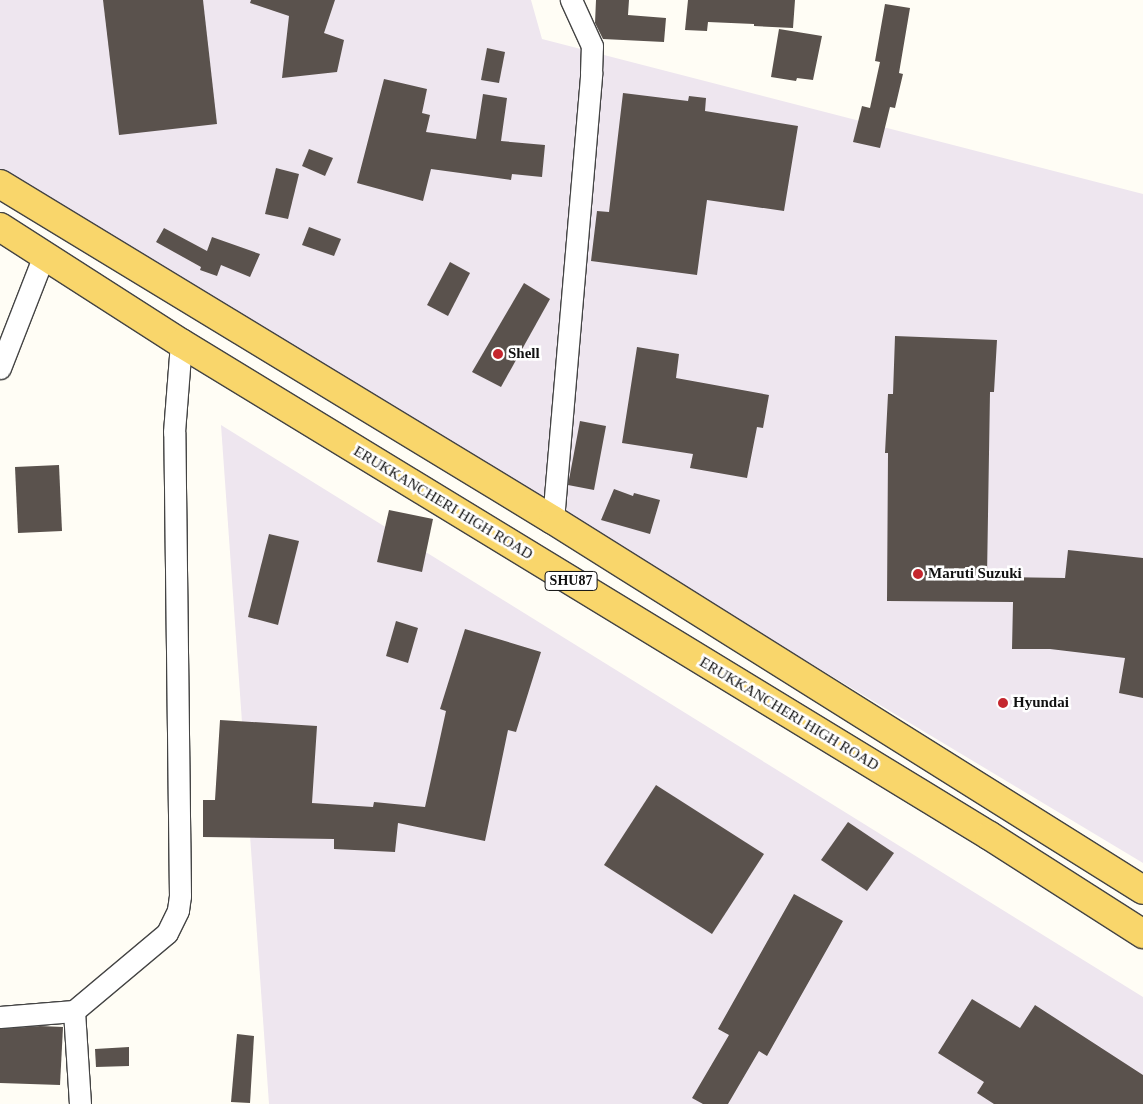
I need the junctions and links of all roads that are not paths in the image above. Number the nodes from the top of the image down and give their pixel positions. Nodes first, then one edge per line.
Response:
1 (571, 0) edge
2 (0, 184) edge
3 (0, 227) edge
4 (44, 255) junction
5 (4, 343) edge
6 (181, 343) junction
7 (0, 368) edge
8 (553, 520) junction
9 (1143, 890) edge
10 (1143, 934) edge
11 (74, 1012) junction
12 (0, 1017) edge
13 (80, 1104) edge

1 - 8 street
2 - 8 main road, SHU87
3 - 4 main road, ERUKKANCHERI HIGH ROAD / SHU87
4 - 5 street
4 - 6 main road, ERUKKANCHERI HIGH ROAD / SHU87
5 - 7 street
6 - 10 main road, ERUKKANCHERI HIGH ROAD / SHU87
6 - 11 street
8 - 9 main road, SHU87
11 - 12 street
11 - 13 street

